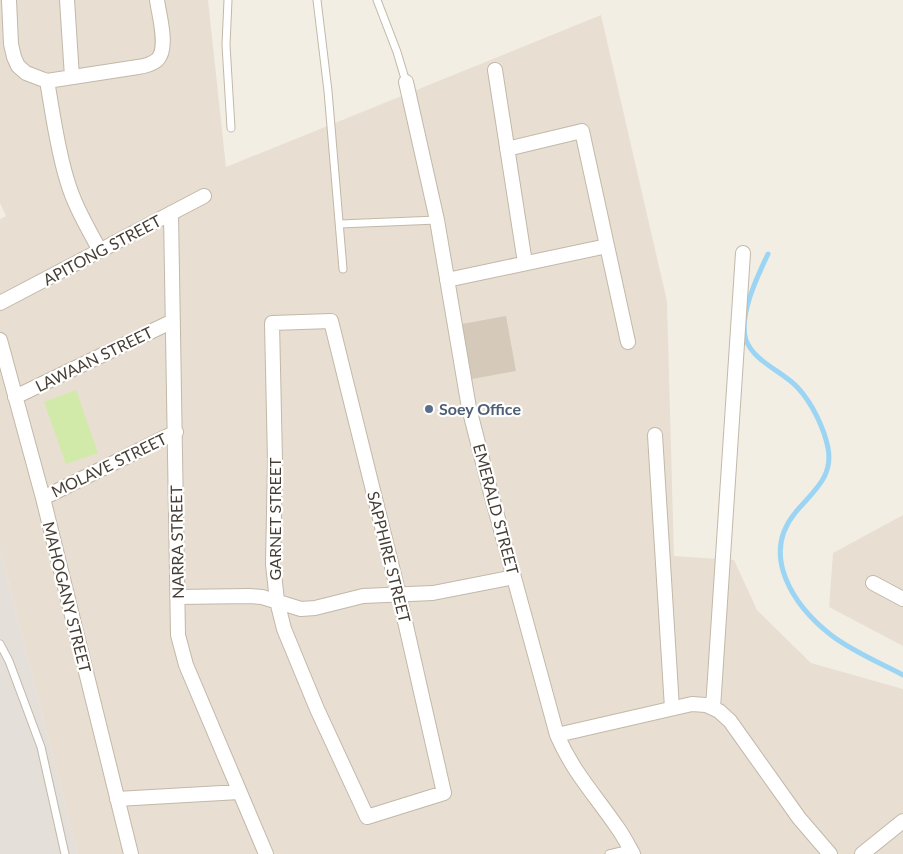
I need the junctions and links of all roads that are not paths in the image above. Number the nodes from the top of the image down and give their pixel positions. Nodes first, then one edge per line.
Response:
1 (9, 0) edge
2 (67, 0) edge
3 (157, 0) edge
4 (228, 0) edge
5 (317, 0) edge
6 (377, 0) edge
7 (495, 70) dead end
8 (72, 77) junction
9 (47, 81) junction
10 (406, 82) joint
11 (231, 128) dead end
12 (507, 149) junction
13 (204, 196) dead end
14 (171, 214) junction
15 (437, 220) junction
16 (340, 224) junction
17 (607, 246) junction
18 (100, 251) junction
19 (743, 253) dead end
20 (525, 264) junction
21 (343, 268) dead end
22 (447, 280) junction
23 (0, 303) edge
24 (173, 321) junction
25 (331, 321) joint
26 (0, 340) edge
27 (628, 342) dead end
28 (15, 397) junction
29 (176, 432) junction
30 (655, 435) dead end
31 (43, 498) junction
32 (514, 577) junction
33 (873, 583) dead end
34 (398, 595) junction
35 (900, 595) edge
36 (178, 597) junction
37 (277, 601) junction
38 (0, 644) edge
39 (672, 708) junction
40 (713, 708) junction
41 (557, 735) junction
42 (239, 792) junction
43 (117, 799) junction
44 (366, 817) joint
45 (903, 821) edge
46 (632, 851) edge
47 (65, 854) edge
48 (131, 854) edge
49 (266, 854) edge
50 (609, 854) edge
51 (830, 854) edge
52 (862, 854) edge

1 - 9 street
2 - 8 street
3 - 8 street
4 - 11 lane
5 - 16 lane
6 - 10 lane
7 - 12 street
8 - 9 street
9 - 18 street
10 - 15 street, EMERALD STREET
12 - 17 street
12 - 20 street
13 - 14 street, APITONG STREET
14 - 18 street, APITONG STREET
14 - 24 street, NARRA STREET
15 - 16 lane
15 - 22 street, EMERALD STREET
16 - 21 lane
17 - 20 street
17 - 27 street
18 - 23 street, APITONG STREET
19 - 40 street
20 - 22 street
22 - 32 street, EMERALD STREET
24 - 28 street, LAWAAN STREET
24 - 29 street, NARRA STREET
25 - 34 street, SAPPHIRE STREET
25 - 37 street, GARNET STREET
26 - 28 street, MAHOGANY STREET
28 - 31 street, MAHOGANY STREET
29 - 31 street, MOLAVE STREET
29 - 36 street, NARRA STREET
30 - 39 street
31 - 43 street, MAHOGANY STREET
32 - 34 street
32 - 41 street, EMERALD STREET
33 - 35 street
34 - 37 street
34 - 44 street, SAPPHIRE STREET
36 - 37 street
36 - 42 street, NARRA STREET
37 - 44 street, GARNET STREET
38 - 47 lane
39 - 40 street
39 - 41 street
40 - 51 street
41 - 46 street, EMERALD STREET
42 - 43 street
42 - 49 street, NARRA STREET
43 - 48 street, MAHOGANY STREET
45 - 52 street
46 - 50 lane

